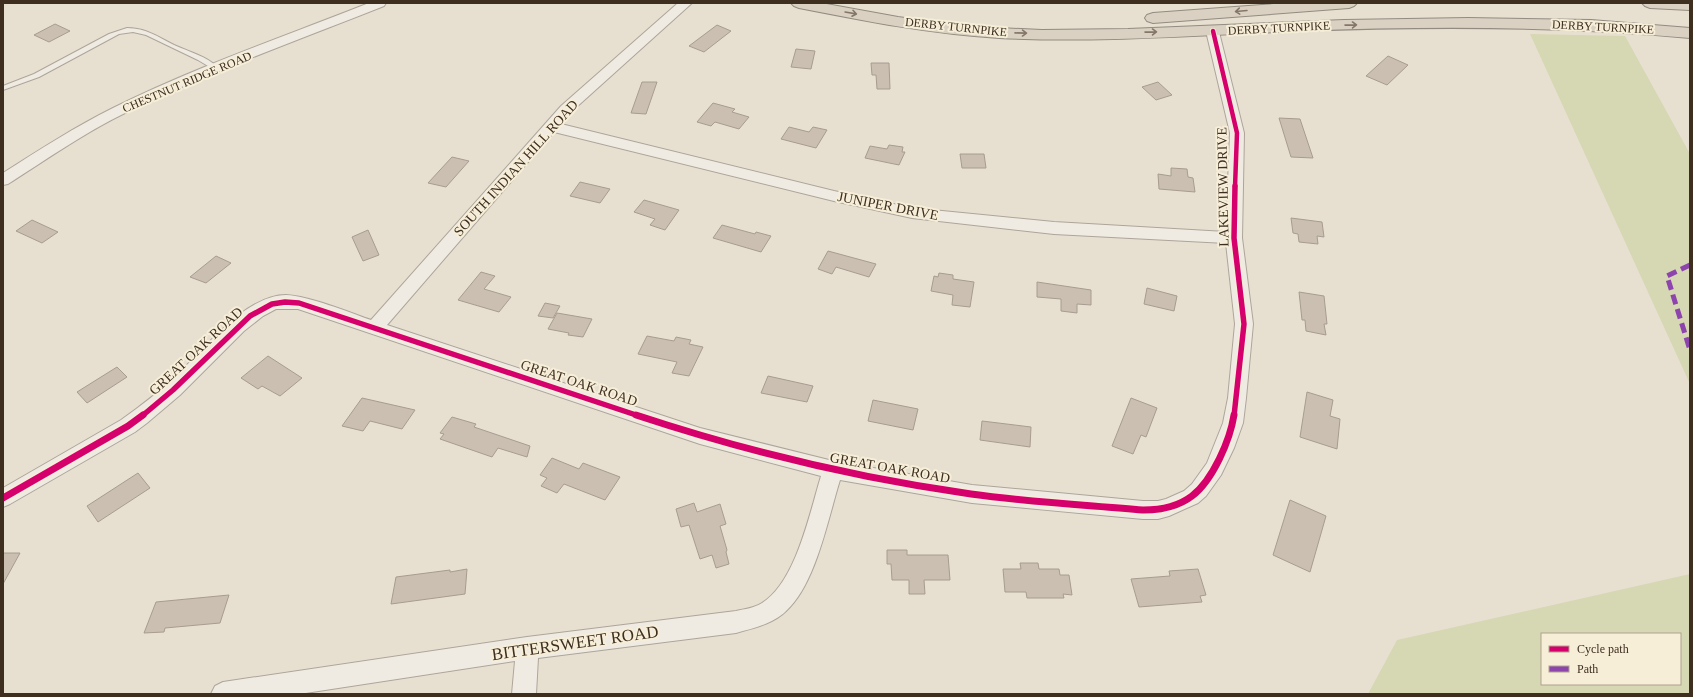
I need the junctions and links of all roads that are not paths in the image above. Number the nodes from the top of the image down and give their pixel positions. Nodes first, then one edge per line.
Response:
1 (380, 3) edge
2 (686, 3) edge
3 (799, 3) edge
4 (874, 3) edge
5 (1349, 3) edge
6 (1650, 3) edge
7 (1312, 4) edge
8 (1690, 5) edge
9 (1213, 31) junction
10 (1690, 33) edge
11 (215, 68) junction
12 (3, 88) edge
13 (550, 126) junction
14 (3, 180) edge
15 (1234, 238) junction
16 (375, 327) junction
17 (833, 470) junction
18 (1205, 482) joint
19 (3, 498) edge
20 (527, 648) junction
21 (222, 694) edge
22 (524, 694) edge

1 - 11 street, CHESTNUT RIDGE ROAD
2 - 13 street, SOUTH INDIAN HILL ROAD
3 -> 9 highway, DERBY TURNPIKE
7 -> 4 highway, DERBY TURNPIKE
5 - 7 highway, DERBY TURNPIKE
6 - 8 highway, DERBY TURNPIKE
9 -> 10 highway, DERBY TURNPIKE
9 - 15 street, LAKEVIEW DRIVE
11 - 12 lane
11 - 14 street, CHESTNUT RIDGE ROAD
13 - 15 street, JUNIPER DRIVE
13 - 16 street, SOUTH INDIAN HILL ROAD
15 - 18 street, LAKEVIEW DRIVE
16 - 17 street, GREAT OAK ROAD
16 - 19 street, GREAT OAK ROAD
17 - 18 street, GREAT OAK ROAD
17 - 20 street, BITTERSWEET ROAD
20 - 21 street, BITTERSWEET ROAD
20 - 22 street

